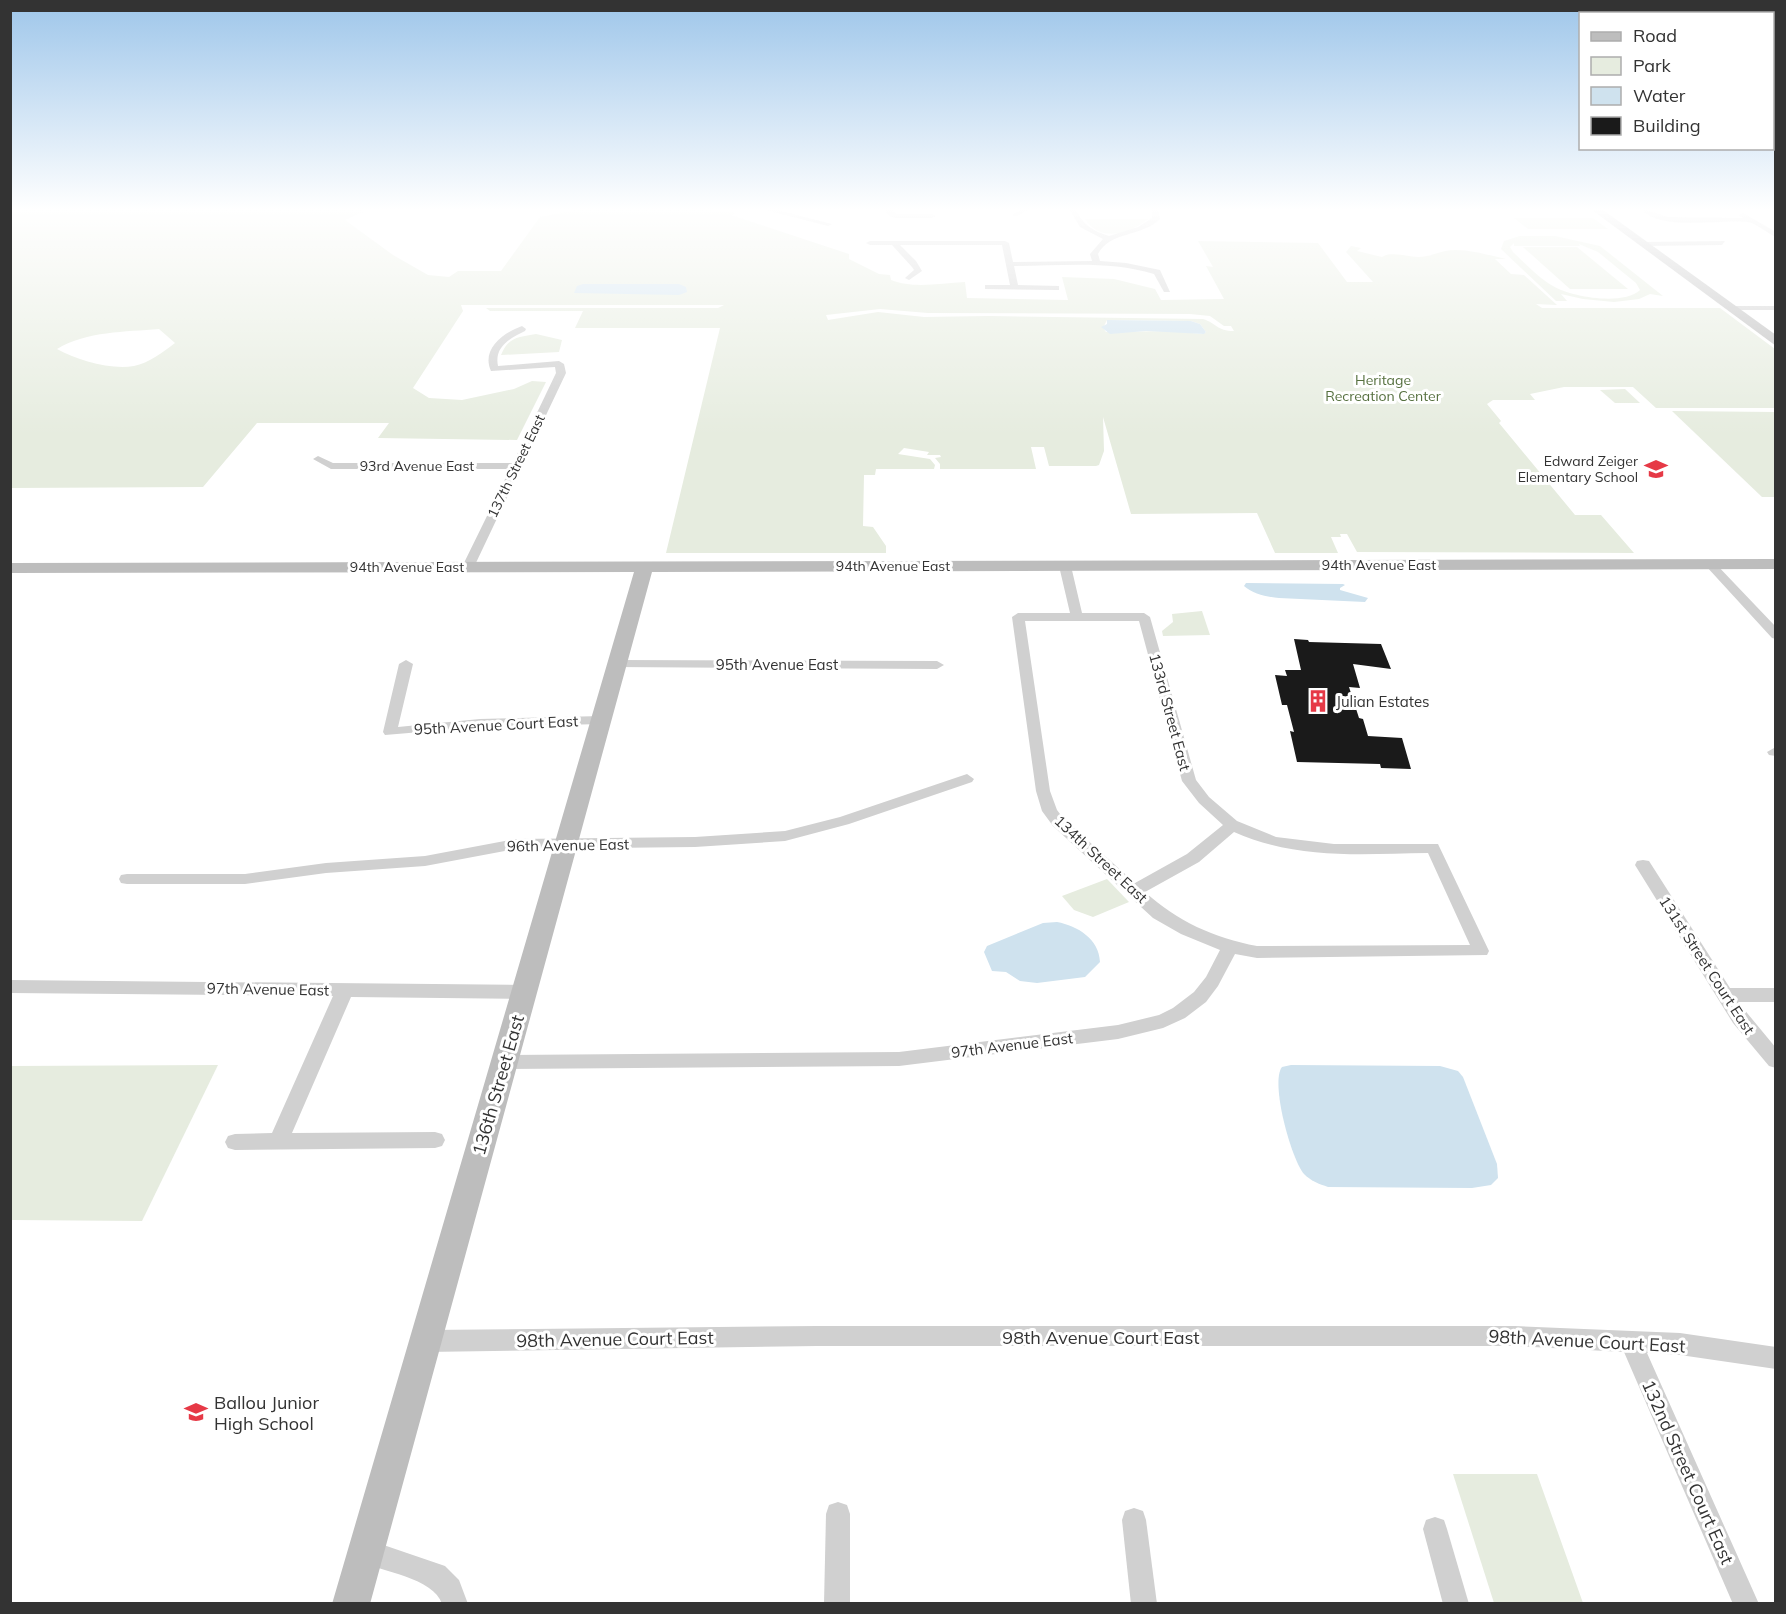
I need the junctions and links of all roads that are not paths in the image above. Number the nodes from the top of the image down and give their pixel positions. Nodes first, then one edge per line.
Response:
1 (1165, 285) edge
2 (1700, 285) edge
3 (988, 287) dead end
4 (1015, 288) joint
5 (1056, 288) dead end
6 (1167, 290) dead end
7 (1731, 308) junction
8 (1776, 308) edge
9 (522, 329) dead end
10 (1776, 342) edge
11 (318, 459) dead end
12 (517, 466) junction
13 (1710, 564) junction
14 (1776, 564) edge
15 (645, 566) junction
16 (1065, 566) junction
17 (468, 567) junction
18 (10, 568) edge
19 (1077, 618) junction
20 (1776, 635) edge
21 (406, 664) dead end
22 (618, 664) junction
23 (937, 665) dead end
24 (603, 720) junction
25 (967, 779) dead end
26 (1232, 825) junction
27 (566, 844) junction
28 (1643, 865) dead end
29 (127, 879) dead end
30 (1135, 890) junction
31 (1230, 946) junction
32 (10, 986) edge
33 (345, 990) junction
34 (525, 992) junction
35 (1724, 995) junction
36 (1776, 995) edge
37 (1776, 1061) edge
38 (505, 1062) junction
39 (435, 1140) dead end
40 (235, 1142) dead end
41 (278, 1142) junction
42 (426, 1341) junction
43 (1630, 1341) junction
44 (1776, 1358) edge
45 (838, 1514) dead end
46 (1134, 1520) dead end
47 (1435, 1529) dead end
48 (366, 1552) junction
49 (351, 1604) edge
50 (454, 1604) edge
51 (837, 1604) edge
52 (1144, 1604) edge
53 (1456, 1604) edge
54 (1746, 1604) edge

1 - 6 street
2 - 7 main road
3 - 4 street
4 - 5 street
7 - 8 street
7 - 10 main road
9 - 12 street, 137th Street East
11 - 12 street, 93rd Avenue East
12 - 17 street, 137th Street East
13 - 14 main road, 94th Avenue East
13 - 16 main road, 94th Avenue East
13 - 20 street
15 - 16 main road, 94th Avenue East
15 - 17 main road, 94th Avenue East
15 - 22 main road, 136th Street East
16 - 19 street
17 - 18 main road, 94th Avenue East
19 - 26 street, 133rd Street East
19 - 30 street, 134th Street East
21 - 24 street, 95th Avenue Court East
22 - 23 street, 95th Avenue East
22 - 24 main road, 136th Street East
24 - 27 main road, 136th Street East
25 - 27 street, 96th Avenue East
26 - 30 street
26 - 31 street, 133rd Street East
27 - 29 street, 96th Avenue East
27 - 34 main road, 136th Street East
28 - 35 street, 131st Street Court East
30 - 31 street, 134th Street East
31 - 38 street, 97th Avenue East
32 - 33 street, 97th Avenue East
33 - 34 street, 97th Avenue East
33 - 41 street
34 - 38 main road, 136th Street East
35 - 36 street
35 - 37 street, 131st Street Court East
38 - 42 main road, 136th Street East
39 - 41 street
40 - 41 street
42 - 43 street, 98th Avenue Court East
42 - 48 main road, 136th Street East
43 - 44 street, 98th Avenue Court East
43 - 54 street, 132nd Street Court East
45 - 51 street
46 - 52 street
47 - 53 street
48 - 49 main road, 136th Street East
48 - 50 street

